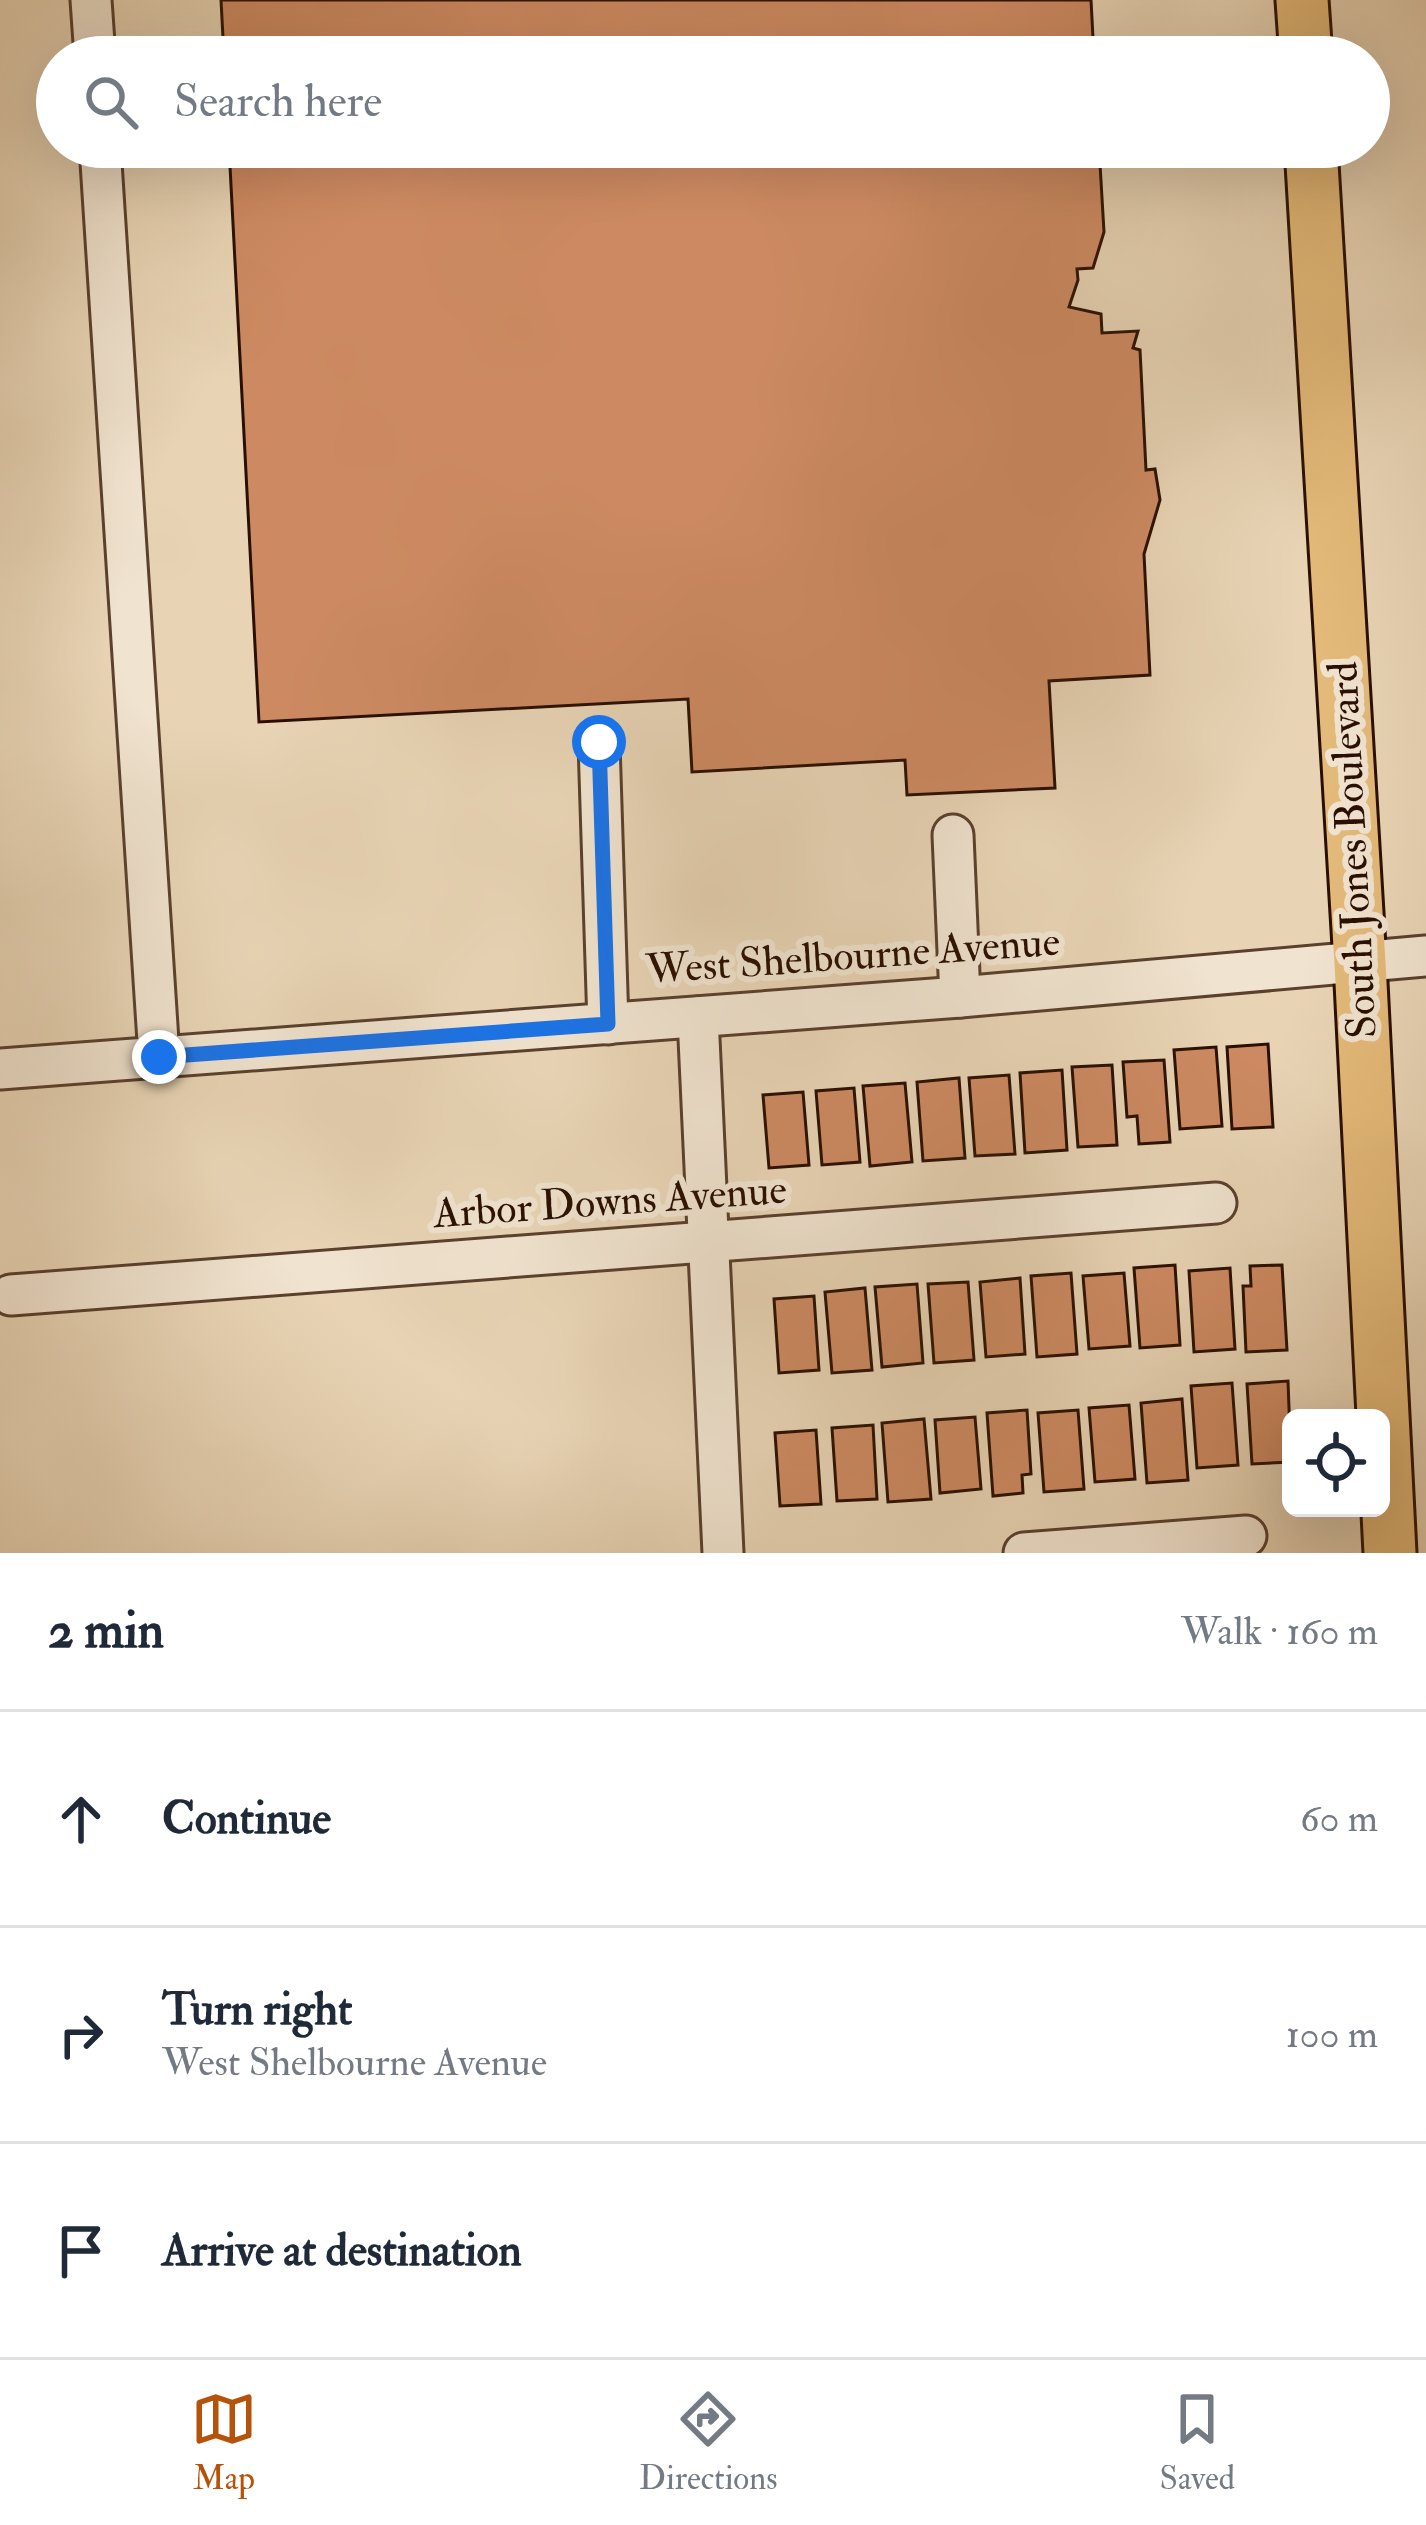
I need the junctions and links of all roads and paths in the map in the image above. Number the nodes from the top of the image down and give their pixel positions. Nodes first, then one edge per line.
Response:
1 (91, 0) edge
2 (1303, 0) edge
3 (93, 36) edge
4 (1305, 36) edge
5 (101, 168) edge
6 (1312, 168) edge
7 (599, 742) dead end
8 (953, 835) dead end
9 (1426, 956) edge
10 (1360, 963) junction
11 (960, 997) junction
12 (698, 1017) junction
13 (608, 1024) junction
14 (159, 1057) junction
15 (0, 1069) edge
16 (1216, 1203) dead end
17 (709, 1243) junction
18 (11, 1295) dead end
19 (1246, 1536) dead end
20 (724, 1553) edge
21 (1024, 1553) edge
22 (1390, 1553) edge

1 - 3 street
2 - 4 main road
5 - 14 street
6 - 10 main road, South Jones Boulevard
7 - 13 street
8 - 11 street
9 - 10 street, West Shelbourne Avenue
10 - 11 street, West Shelbourne Avenue
10 - 22 main road, South Jones Boulevard
11 - 12 street, West Shelbourne Avenue
12 - 13 street, West Shelbourne Avenue
12 - 17 street
13 - 14 street, West Shelbourne Avenue
14 - 15 street, West Shelbourne Avenue
16 - 17 street, Arbor Downs Avenue
17 - 18 street, Arbor Downs Avenue
17 - 20 street
19 - 21 street

